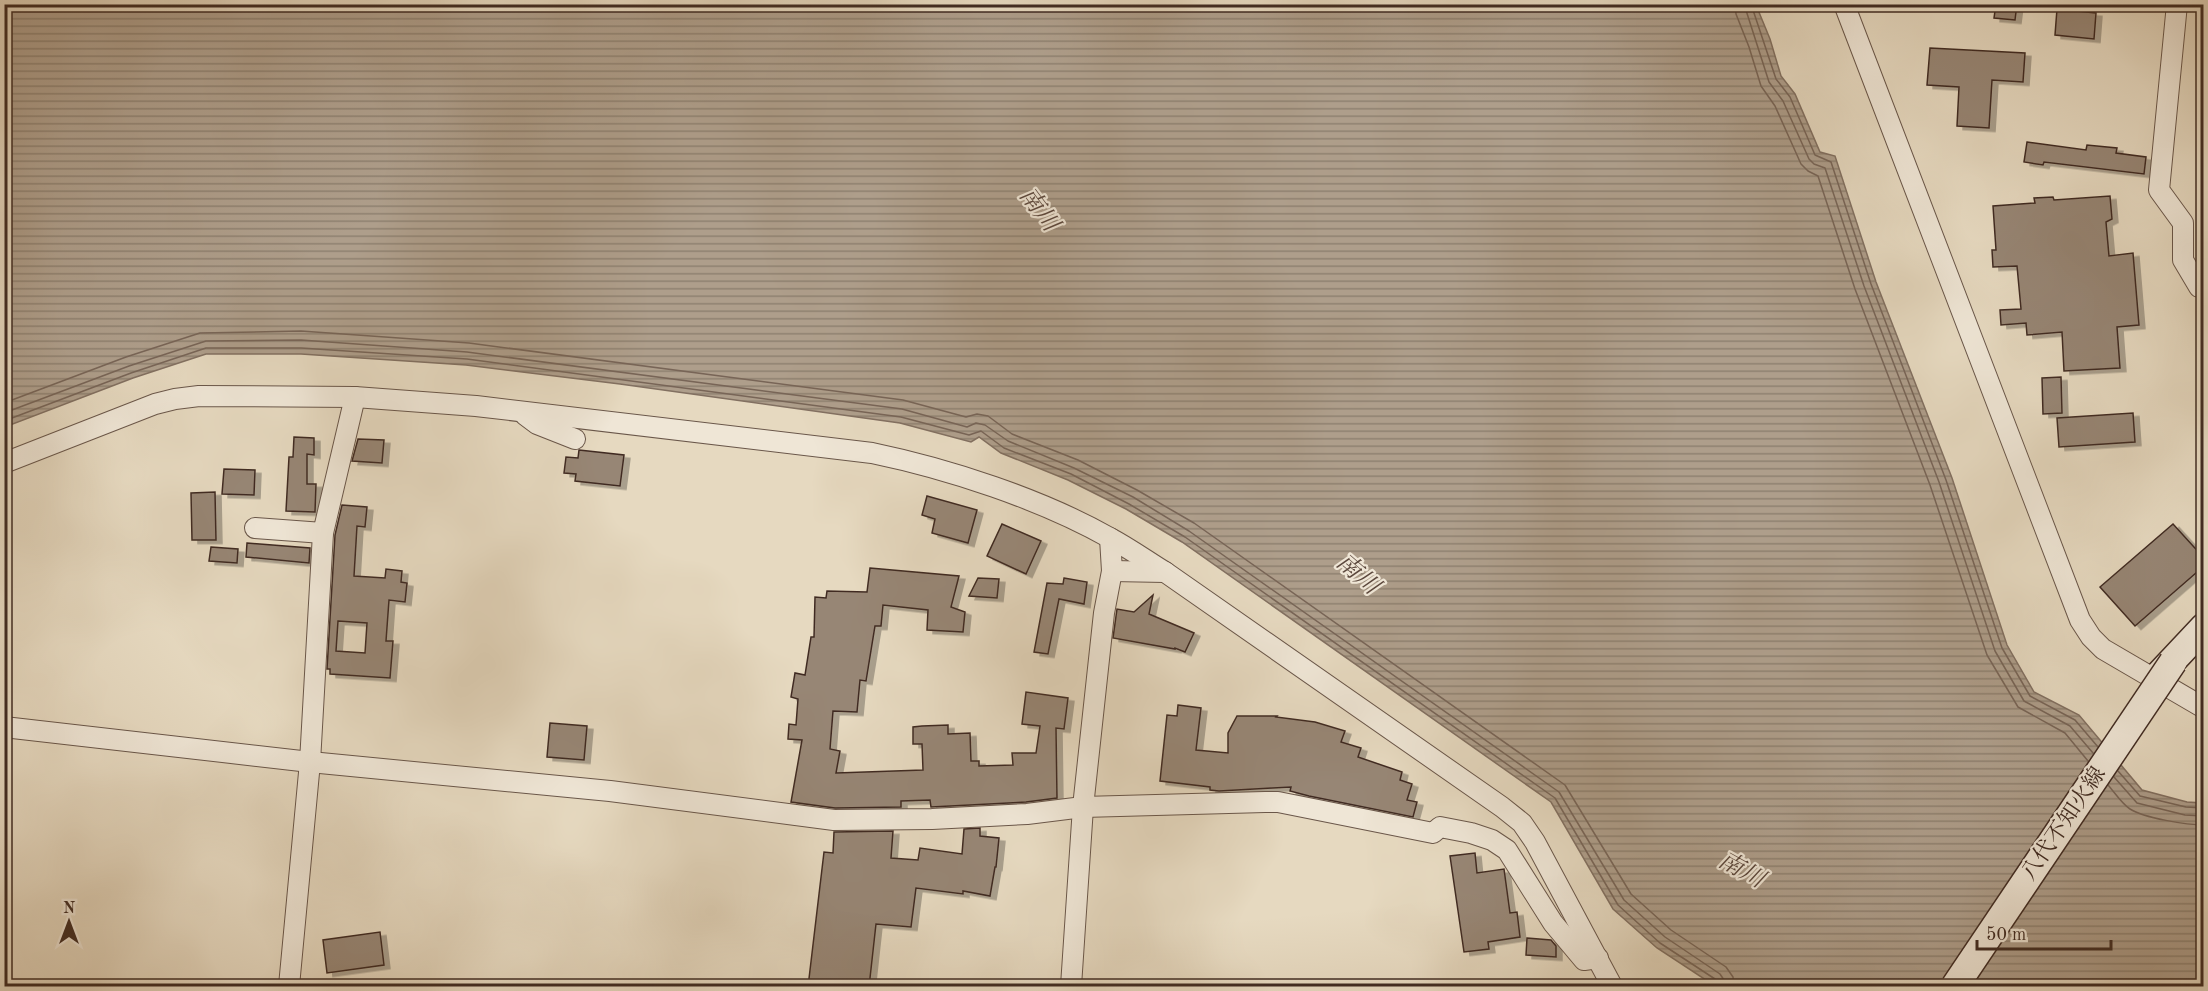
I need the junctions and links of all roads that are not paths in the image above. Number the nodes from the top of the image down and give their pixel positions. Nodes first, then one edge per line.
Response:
1 (1844, 4) edge
2 (2177, 4) edge
3 (2204, 288) edge
4 (355, 397) junction
5 (520, 411) junction
6 (575, 439) dead end
7 (4, 463) edge
8 (255, 528) dead end
9 (323, 533) junction
10 (1110, 538) junction
11 (1112, 571) junction
12 (1165, 572) junction
13 (2204, 627) edge
14 (2164, 671) junction
15 (2204, 708) edge
16 (4, 727) edge
17 (310, 762) junction
18 (1083, 807) junction
19 (1598, 958) junction
20 (289, 987) edge
21 (1071, 987) edge
22 (1612, 987) edge
23 (1955, 987) edge

1 - 14 street
2 - 3 street
4 - 5 street
4 - 7 street
4 - 9 street
5 - 6 street
5 - 10 street
8 - 9 street
9 - 17 street
10 - 11 street
10 - 12 street
11 - 12 street
11 - 18 street
12 - 19 street
13 - 14 main road, 八代不知火線
14 - 15 street
14 - 23 main road, 八代不知火線, bridge
16 - 17 street
17 - 18 street
17 - 20 street
18 - 19 street
18 - 21 street
19 - 22 street

